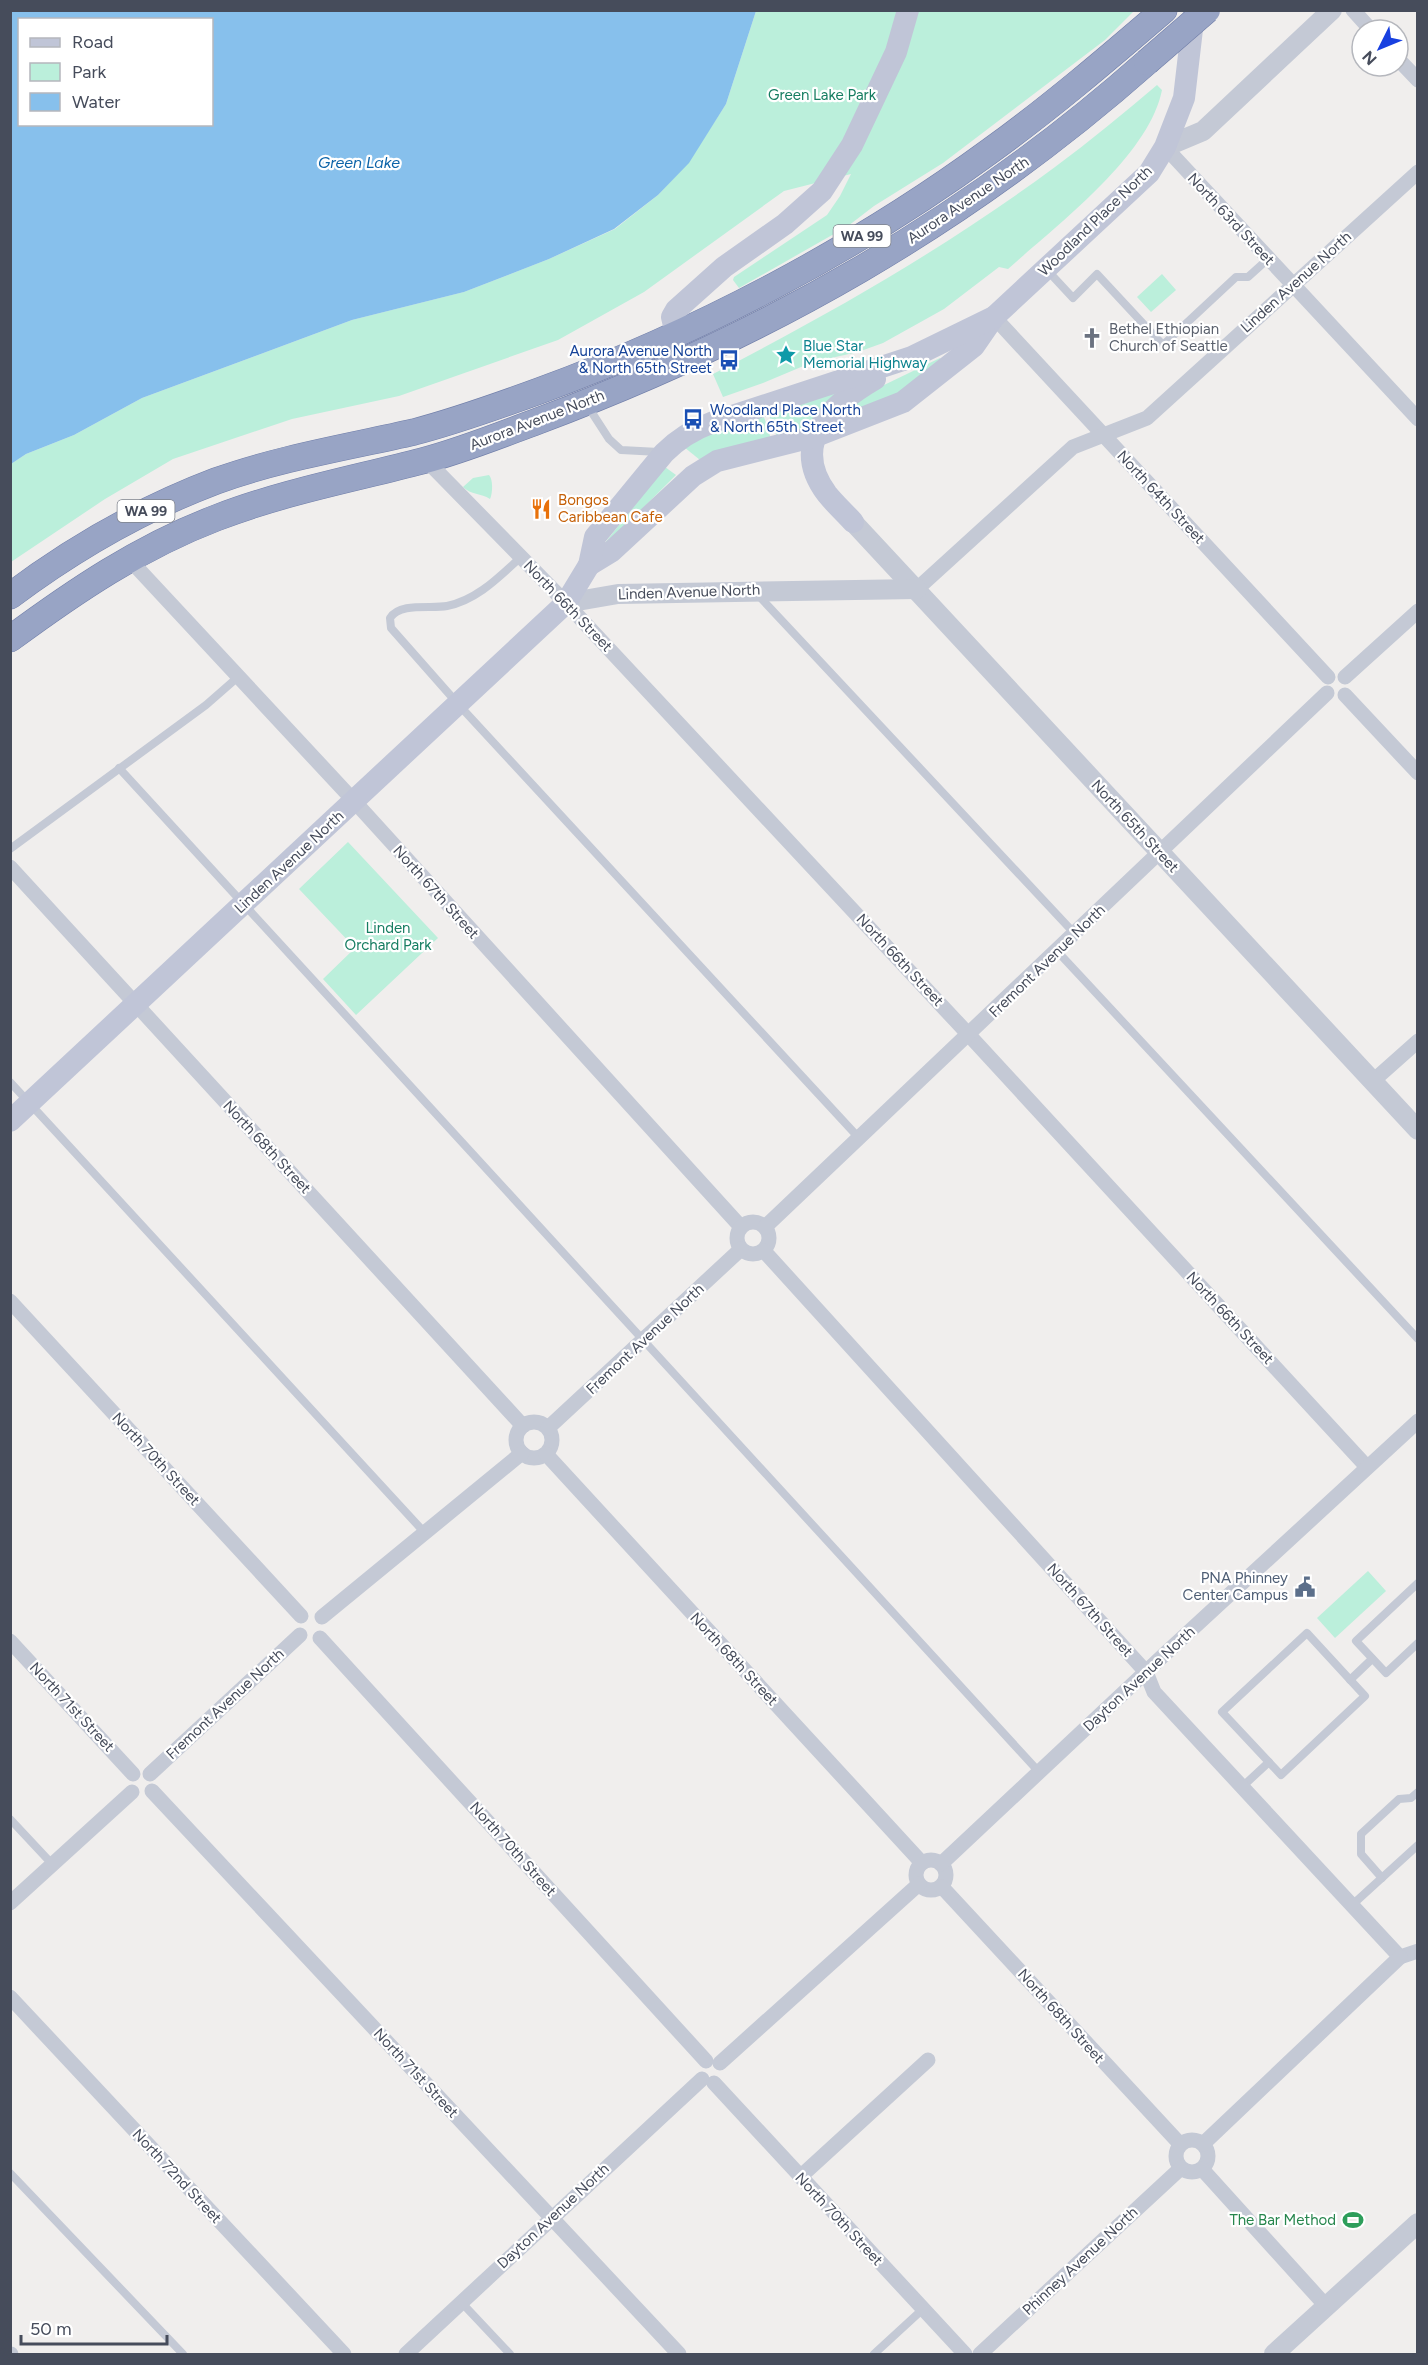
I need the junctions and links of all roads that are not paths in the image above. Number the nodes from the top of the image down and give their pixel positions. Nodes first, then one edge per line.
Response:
1 (908, 10) edge
2 (1194, 10) edge
3 (1207, 10) edge
4 (1332, 10) edge
5 (1155, 18) edge
6 (1165, 147) junction
7 (1418, 172) edge
8 (1268, 259) junction
9 (1046, 269) junction
10 (1292, 285) junction
11 (994, 317) junction
12 (676, 334) junction
13 (912, 357) junction
14 (585, 402) junction
15 (903, 402) junction
16 (1418, 419) edge
17 (816, 436) junction
18 (1104, 436) junction
19 (664, 453) junction
20 (426, 460) junction
21 (693, 476) junction
22 (853, 522) junction
23 (521, 557) junction
24 (129, 559) junction
25 (589, 565) junction
26 (916, 589) junction
27 (753, 590) junction
28 (10, 596) edge
29 (566, 603) junction
30 (1418, 611) edge
31 (10, 639) edge
32 (238, 676) junction
33 (1328, 677) junction
34 (1345, 677) junction
35 (1327, 693) junction
36 (1345, 694) junction
37 (458, 704) junction
38 (119, 768) junction
39 (1418, 773) edge
40 (354, 801) junction
41 (10, 849) edge
42 (1160, 853) junction
43 (10, 867) edge
44 (244, 904) junction
45 (1075, 934) junction
46 (1057, 951) junction
47 (136, 1005) junction
48 (969, 1035) junction
49 (1418, 1041) edge
50 (10, 1082) edge
51 (1373, 1082) junction
52 (30, 1102) junction
53 (10, 1121) edge
54 (1418, 1130) edge
55 (859, 1138) junction
56 (741, 1227) junction
57 (765, 1227) junction
58 (741, 1250) junction
59 (764, 1251) junction
60 (10, 1301) edge
61 (644, 1339) junction
62 (1418, 1339) edge
63 (1418, 1421) edge
64 (523, 1426) junction
65 (548, 1428) junction
66 (522, 1454) junction
67 (546, 1455) junction
68 (1367, 1467) junction
69 (425, 1533) junction
70 (1418, 1583) edge
71 (301, 1616) junction
72 (322, 1617) junction
73 (300, 1635) junction
74 (320, 1638) junction
75 (10, 1641) edge
76 (1418, 1643) edge
77 (1372, 1659) junction
78 (1146, 1672) junction
79 (1350, 1680) junction
80 (1269, 1762) junction
81 (1040, 1773) junction
82 (133, 1774) junction
83 (150, 1774) junction
84 (1242, 1787) junction
85 (152, 1791) junction
86 (132, 1792) junction
87 (1418, 1792) edge
88 (10, 1819) edge
89 (1418, 1845) edge
90 (922, 1863) junction
91 (942, 1864) junction
92 (53, 1865) junction
93 (1382, 1878) junction
94 (919, 1884) junction
95 (942, 1887) junction
96 (10, 1903) edge
97 (1351, 1906) junction
98 (1418, 1951) edge
99 (1400, 1957) junction
100 (10, 1997) edge
101 (928, 2060) dead end
102 (713, 2062) junction
103 (708, 2081) junction
104 (1180, 2144) junction
105 (1203, 2144) junction
106 (1180, 2168) junction
107 (1202, 2169) junction
108 (10, 2173) edge
109 (800, 2177) junction
110 (552, 2218) junction
111 (1418, 2223) edge
112 (461, 2302) junction
113 (1326, 2306) junction
114 (923, 2309) junction
115 (958, 2352) edge
116 (183, 2355) edge
117 (344, 2355) edge
118 (406, 2355) edge
119 (510, 2355) edge
120 (679, 2355) edge
121 (874, 2355) edge
122 (980, 2355) edge
123 (1274, 2355) edge

1 - 12 main road
2 - 6 main road
3 - 14 highway, Aurora Avenue North / WA 99, bridge
4 - 6 street
5 - 12 highway, Aurora Avenue North / WA 99
6 - 8 street, North 63rd Street
6 - 9 main road, Woodland Place North
7 - 10 street, Linden Avenue North
8 - 9 lane
8 - 10 street, North 63rd Street
9 - 11 main road, Woodland Place North
10 - 16 street, North 63rd Street
10 - 18 street, Linden Avenue North
11 - 13 main road, Woodland Place North
11 - 15 main road, Woodland Place North
11 - 18 street, North 64th Street
12 - 28 highway, Aurora Avenue North / WA 99
13 - 17 main road
13 - 19 main road, Woodland Place North
14 - 19 lane
14 - 20 highway, Aurora Avenue North / WA 99
15 - 17 main road, Woodland Place North
15 - 22 main road
17 - 21 main road, Woodland Place North
17 - 22 main road
18 - 26 street, Linden Avenue North
18 - 33 street, North 64th Street
19 - 21 main road
19 - 25 main road, Woodland Place North
20 - 23 street, North 66th Street
20 - 24 highway, Aurora Avenue North / WA 99
21 - 25 main road, Woodland Place North
22 - 26 street, North 65th Street
23 - 29 street, North 66th Street
23 - 37 lane
24 - 31 highway, Aurora Avenue North / WA 99
24 - 32 street, North 67th Street
25 - 29 main road, Woodland Place North
26 - 27 street, Linden Avenue North
26 - 42 street, North 65th Street
27 - 29 street, Linden Avenue North
27 - 45 lane
29 - 37 main road, Linden Avenue North
29 - 48 street, North 66th Street
30 - 34 street
32 - 38 lane
32 - 40 street, North 67th Street
33 - 34 street
33 - 35 street
34 - 36 street
35 - 36 street
35 - 42 street, Fremont Avenue North
36 - 39 street
37 - 40 main road, Linden Avenue North
37 - 55 lane
38 - 41 lane
38 - 44 lane
40 - 44 main road, Linden Avenue North
40 - 56 street, North 67th Street
42 - 45 street, Fremont Avenue North
42 - 51 street, North 65th Street
43 - 47 street, North 68th Street
44 - 47 main road, Linden Avenue North
44 - 61 lane
45 - 46 street, Fremont Avenue North
46 - 48 street, Fremont Avenue North
46 - 62 lane
47 - 52 main road, Linden Avenue North
47 - 64 street, North 68th Street
48 - 55 street, Fremont Avenue North
48 - 68 street, North 66th Street
49 - 51 street
50 - 52 lane
51 - 54 street, North 65th Street
52 - 53 main road, Linden Avenue North
52 - 69 lane
55 - 57 street, Fremont Avenue North
56 - 57 street
56 - 58 street
57 - 59 street
58 - 59 street
58 - 61 street, Fremont Avenue North
59 - 78 street, North 67th Street
60 - 71 street, North 70th Street
61 - 65 street, Fremont Avenue North
61 - 81 lane
63 - 68 street, Dayton Avenue North
64 - 65 street
64 - 66 street
65 - 67 street
66 - 67 street
66 - 69 street
67 - 90 street, North 68th Street
68 - 78 street, Dayton Avenue North
69 - 72 street
70 - 77 lane
71 - 72 street
71 - 73 street
72 - 74 street
73 - 74 street
73 - 83 street, Fremont Avenue North
74 - 102 street, North 70th Street
75 - 82 street, North 71st Street
76 - 77 lane
77 - 79 lane
78 - 81 street, Dayton Avenue North
78 - 84 street, North 67th Street
79 - 80 lane
79 - 80 lane
80 - 84 lane
81 - 91 street, Dayton Avenue North
82 - 83 street
82 - 86 street
83 - 85 street
84 - 97 street, North 67th Street
85 - 86 street
85 - 110 street, North 71st Street
86 - 92 street
87 - 93 lane
88 - 92 lane
89 - 93 lane
90 - 91 street
90 - 94 street
91 - 95 street
92 - 96 street
93 - 97 lane
94 - 95 street
94 - 102 street
95 - 104 street, North 68th Street
97 - 99 street, North 67th Street
98 - 99 street
99 - 105 street
100 - 117 street, North 72nd Street
101 - 109 street
102 - 103 street
102 - 103 street
103 - 109 street, North 70th Street
103 - 110 street, Dayton Avenue North
104 - 105 street
104 - 106 street
105 - 107 street
106 - 107 street
106 - 122 street, Phinney Avenue North
107 - 113 street
108 - 116 lane
109 - 114 street, North 70th Street
110 - 112 street, Dayton Avenue North
110 - 120 street, North 71st Street
111 - 113 street
112 - 118 street, Dayton Avenue North
112 - 119 lane
113 - 123 street
114 - 115 street, North 70th Street
114 - 121 lane

